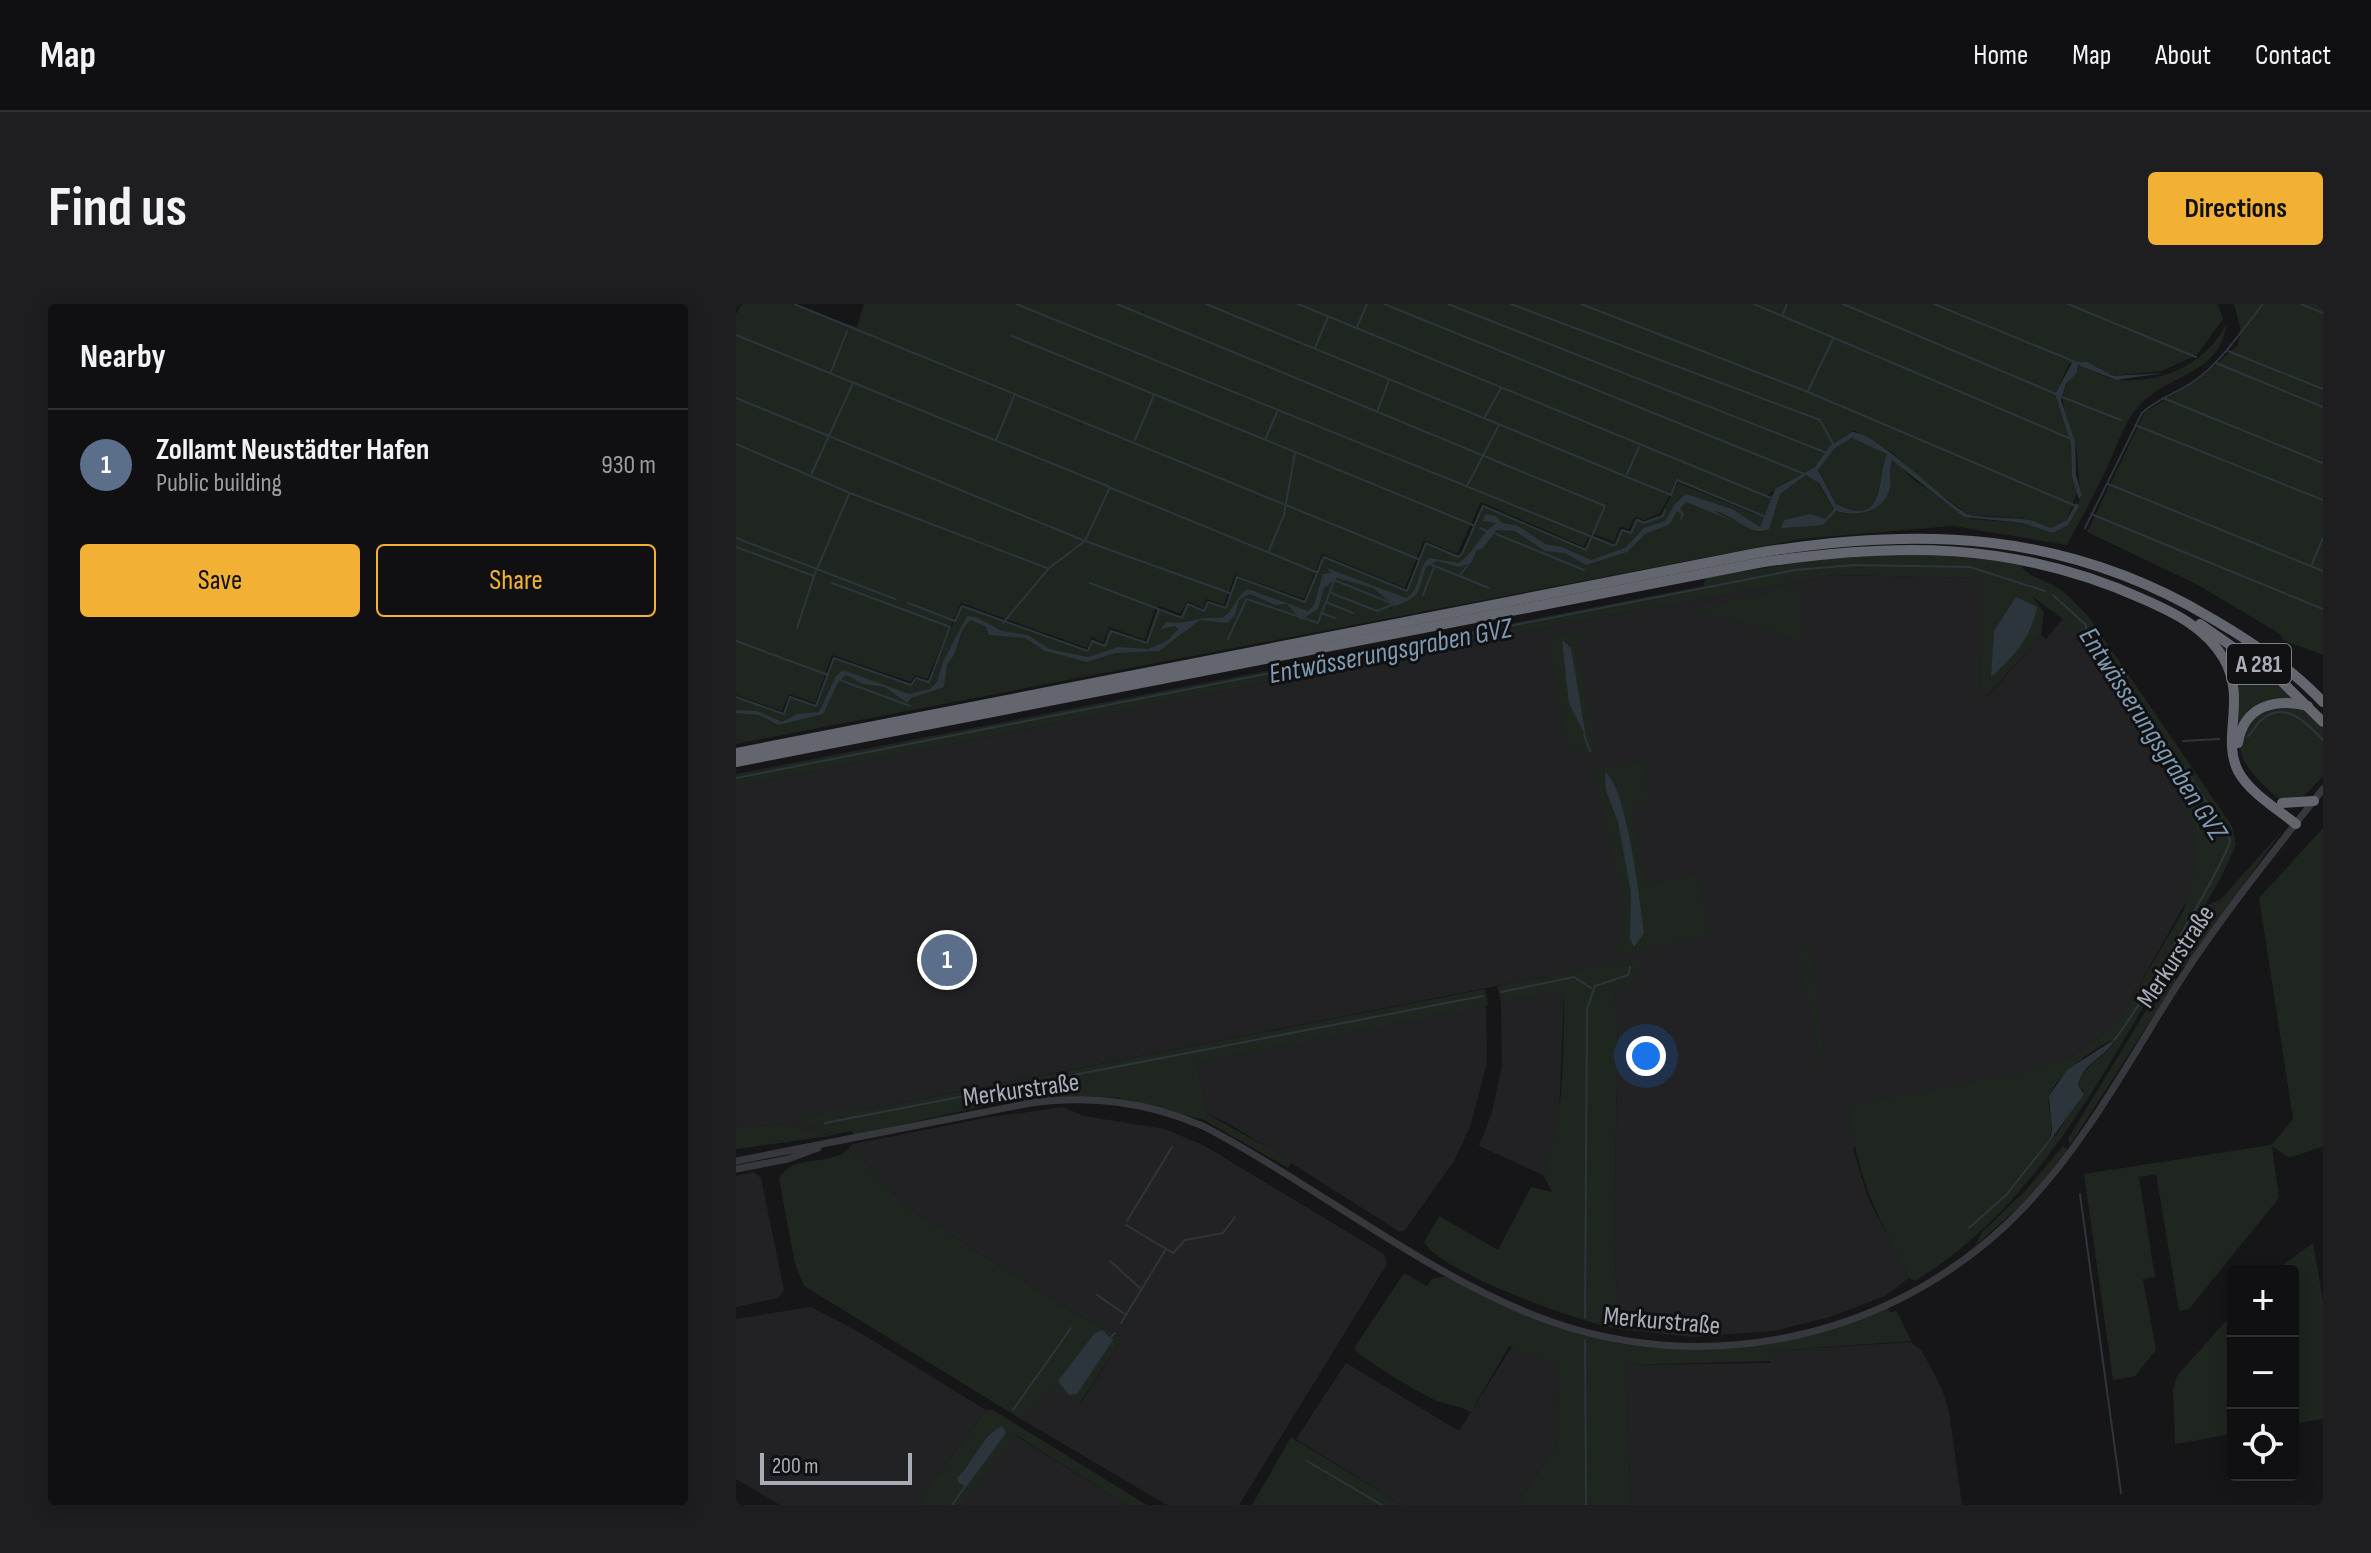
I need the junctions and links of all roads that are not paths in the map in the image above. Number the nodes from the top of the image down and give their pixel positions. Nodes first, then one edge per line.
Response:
1 (2187, 621) junction
2 (2323, 702) edge
3 (2308, 706) junction
4 (2323, 722) edge
5 (736, 753) edge
6 (736, 762) edge
7 (2323, 789) edge
8 (2314, 801) junction
9 (2282, 803) junction
10 (2298, 821) junction
11 (843, 1140) junction
12 (736, 1161) edge
13 (736, 1169) edge

1 - 3 highway, A 281
1 - 6 highway, A 281
1 - 10 highway
2 - 5 highway, A 281
3 - 4 highway, A 281
3 - 9 highway
7 - 8 street, Merkurstraße
8 - 9 highway
8 - 10 street, Merkurstraße
9 - 10 highway
10 - 11 street, Merkurstraße
11 - 12 street, Merkurstraße
11 - 13 street, Merkurstraße

